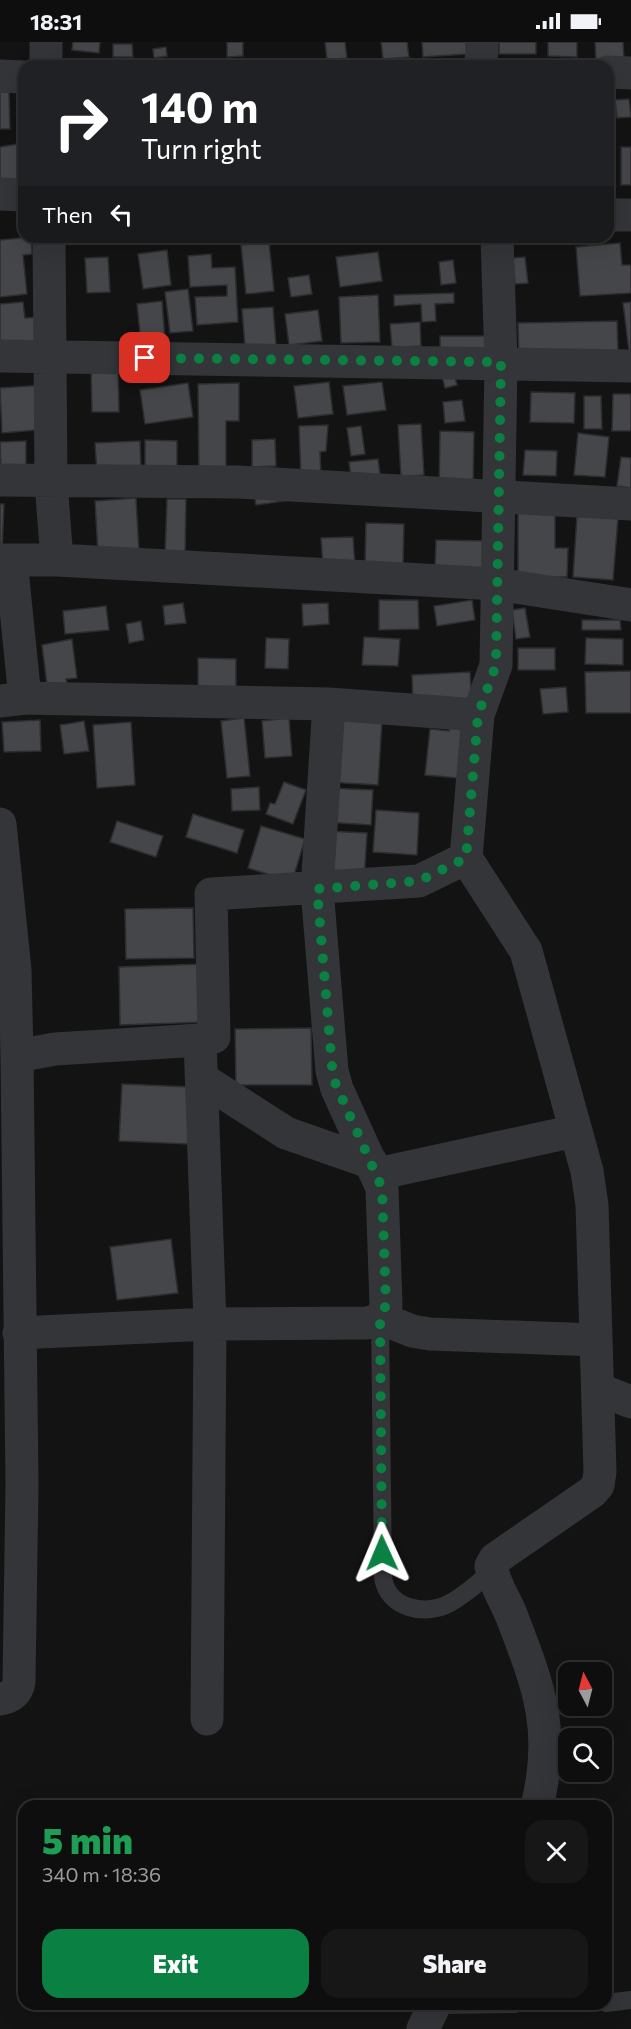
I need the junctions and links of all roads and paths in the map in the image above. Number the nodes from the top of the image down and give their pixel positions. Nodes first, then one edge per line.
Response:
1 (46, 42) edge
2 (482, 42) edge
3 (46, 60) edge
4 (481, 60) edge
5 (614, 72) edge
6 (631, 73) edge
7 (0, 76) edge
8 (18, 77) edge
9 (0, 194) edge
10 (18, 195) edge
11 (614, 214) edge
12 (631, 215) edge
13 (49, 243) edge
14 (497, 243) edge
15 (0, 356) edge
16 (50, 357) junction
17 (501, 362) junction
18 (631, 366) edge
19 (0, 480) edge
20 (51, 482) junction
21 (497, 495) junction
22 (631, 504) edge
23 (5, 560) edge
24 (57, 560) junction
25 (497, 584) junction
26 (631, 605) edge
27 (12, 700) edge
28 (328, 704) junction
29 (478, 715) junction
30 (0, 824) edge
31 (466, 858) junction
32 (317, 889) junction
33 (200, 1040) junction
34 (17, 1056) junction
35 (202, 1079) junction
36 (575, 1131) junction
37 (375, 1168) junction
38 (380, 1318) junction
39 (210, 1324) junction
40 (19, 1333) junction
41 (596, 1340) junction
42 (598, 1389) junction
43 (631, 1402) edge
44 (492, 1571) junction
45 (0, 1699) edge
46 (207, 1719) dead end
47 (538, 1800) edge
48 (631, 2000) edge
49 (612, 2002) edge
50 (458, 2010) edge
51 (430, 2013) edge

1 - 3 street
2 - 4 street
5 - 6 street
7 - 8 street
9 - 10 street
11 - 12 street
13 - 16 street
14 - 17 street
15 - 16 street
16 - 17 street
16 - 20 street
17 - 18 street
17 - 21 street
19 - 20 street
20 - 21 street
20 - 24 street
21 - 22 street
21 - 25 street
23 - 24 street
23 - 27 street
24 - 25 street
25 - 26 street
25 - 29 street
27 - 28 street
28 - 29 street
28 - 32 street
29 - 31 street
30 - 34 street
31 - 32 street
31 - 36 street
32 - 33 street
32 - 37 street
33 - 34 street
33 - 35 street
34 - 40 street
35 - 37 street
35 - 39 street
36 - 37 street
36 - 41 street
37 - 38 street
38 - 39 street
38 - 41 street
38 - 44 lane
39 - 40 street
39 - 46 street
40 - 45 street
41 - 42 street
42 - 43 street
42 - 44 street
44 - 47 street
48 - 49 lane
50 - 51 lane

